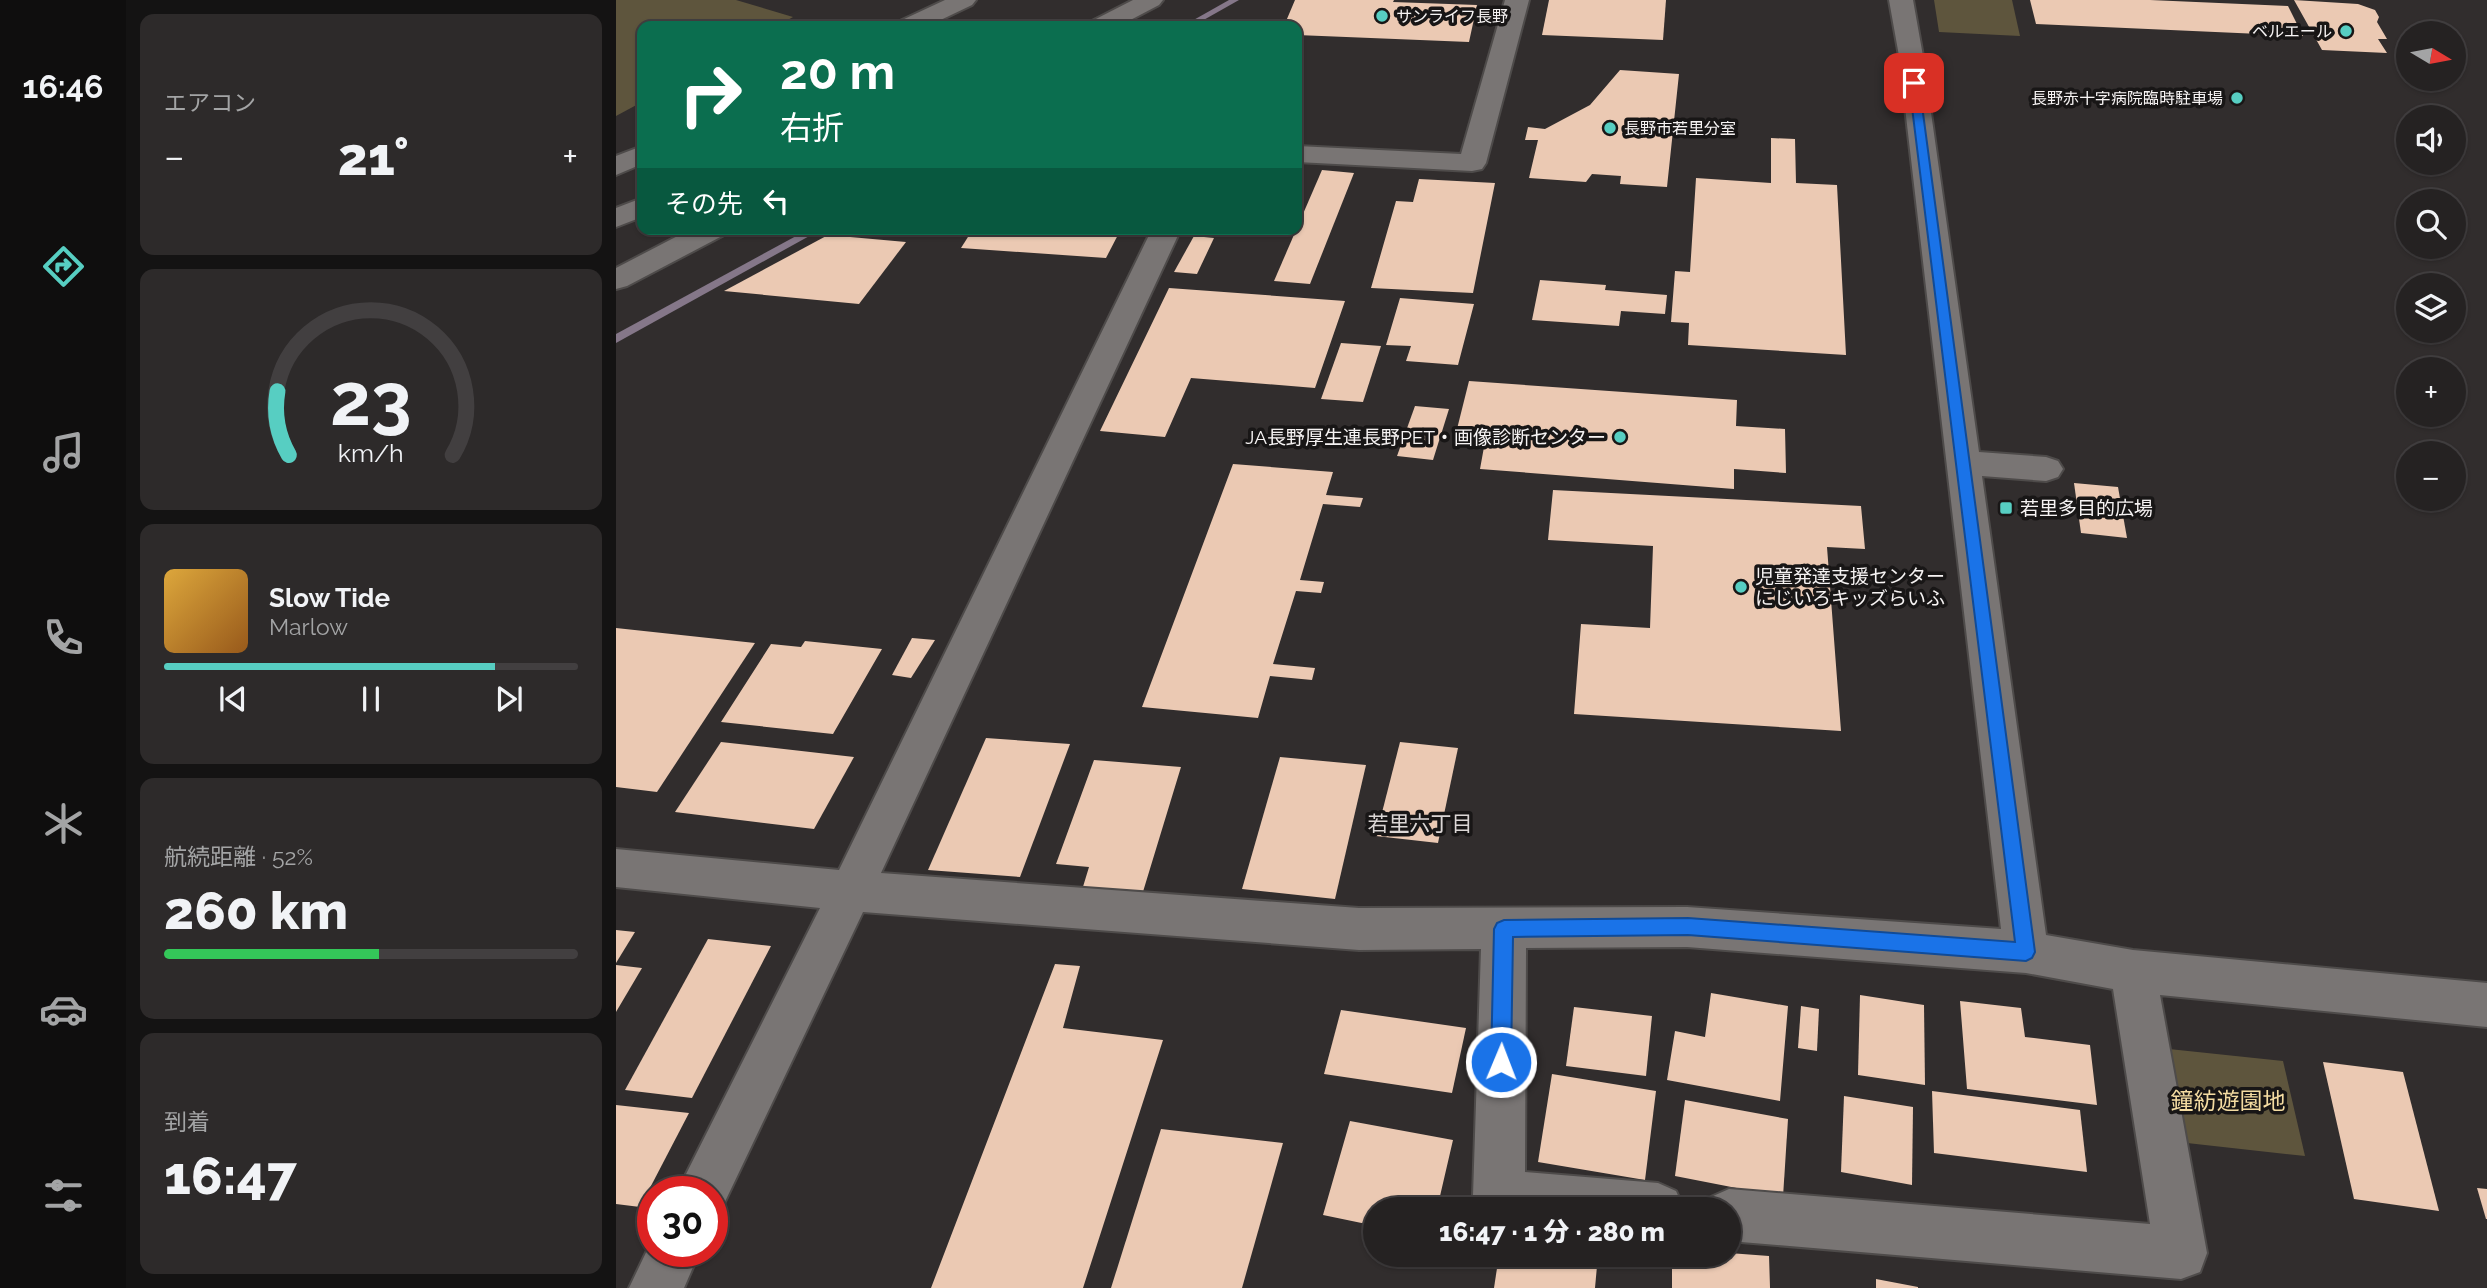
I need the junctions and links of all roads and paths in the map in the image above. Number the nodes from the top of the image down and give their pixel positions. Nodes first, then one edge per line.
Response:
1 (964, 0) edge
2 (1151, 0) edge
3 (1517, 0) edge
4 (1901, 0) edge
5 (920, 21) edge
6 (1111, 21) edge
7 (1302, 154) edge
8 (637, 156) edge
9 (616, 167) edge
10 (637, 209) edge
11 (616, 218) edge
12 (702, 235) edge
13 (1164, 235) edge
14 (616, 280) edge
15 (1963, 463) junction
16 (2046, 469) dead end
17 (616, 868) edge
18 (851, 891) junction
19 (1504, 929) junction
20 (2026, 952) junction
21 (2133, 971) junction
22 (2487, 1005) edge
23 (712, 1176) edge
24 (1511, 1197) edge
25 (1741, 1216) edge
26 (666, 1267) edge
27 (656, 1288) edge

1 - 5 street
2 - 6 street
3 - 7 street
4 - 15 street
8 - 9 street
10 - 11 street
12 - 14 street
13 - 18 street
15 - 16 street
15 - 20 street
17 - 18 street
18 - 19 street
18 - 23 street
19 - 20 street
19 - 24 street
20 - 21 street
21 - 22 street
21 - 25 street
26 - 27 street

